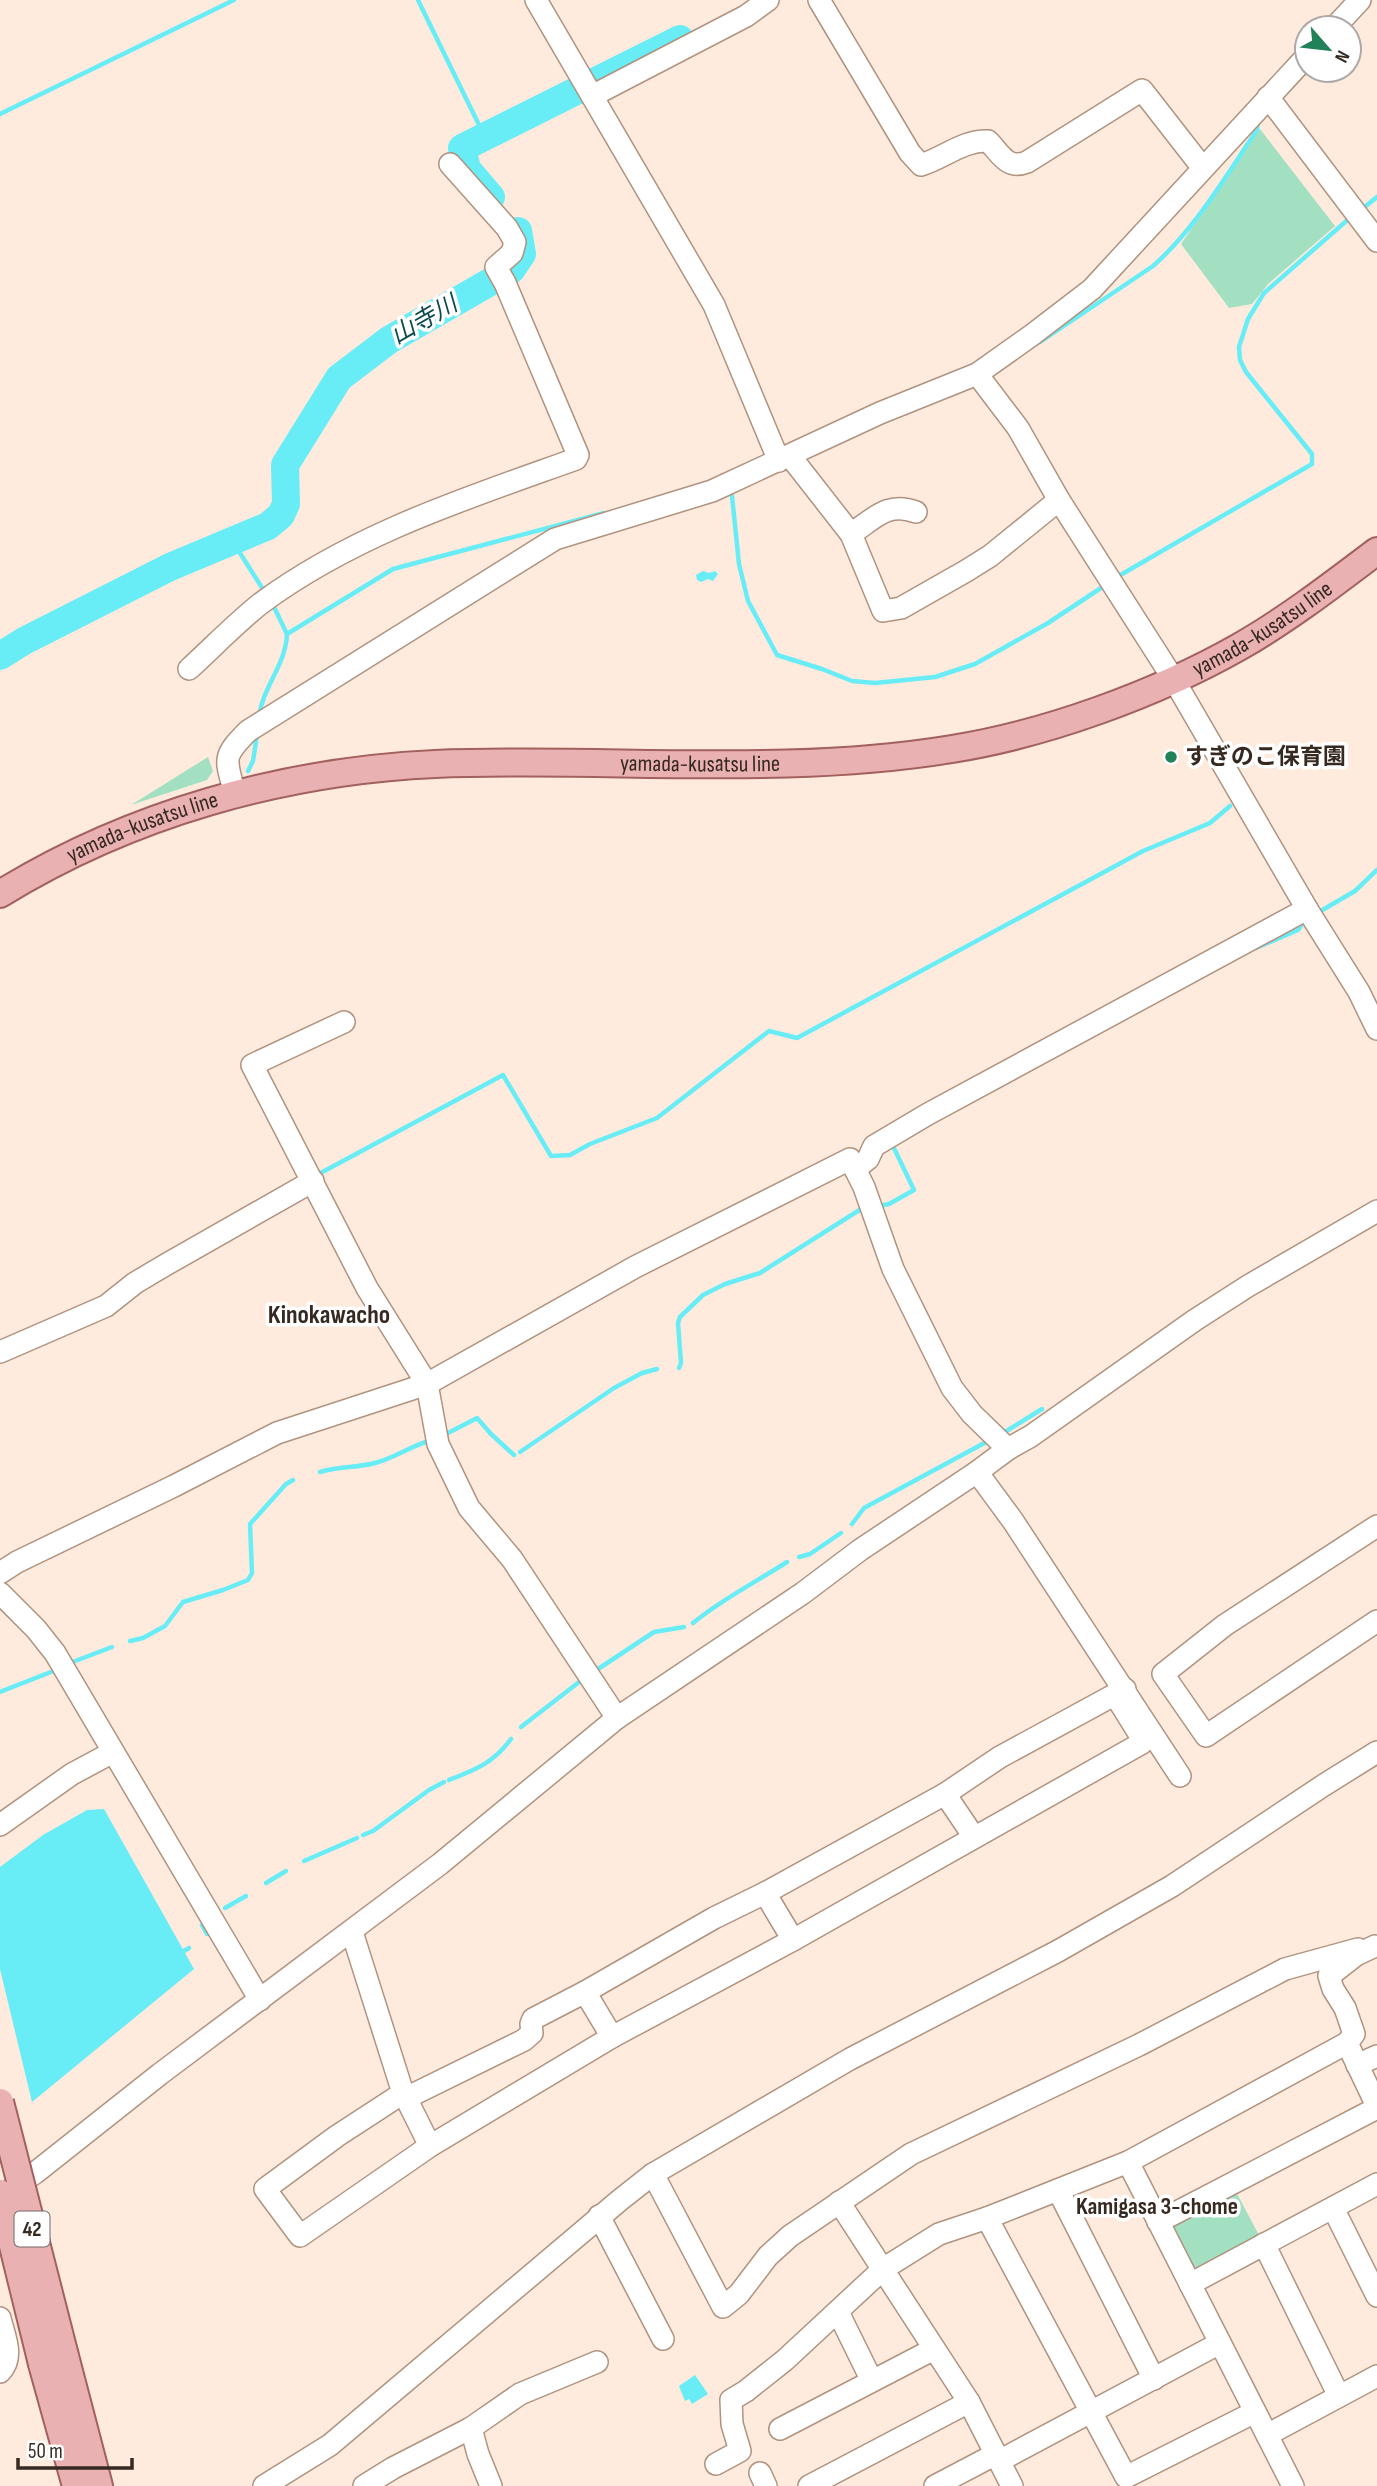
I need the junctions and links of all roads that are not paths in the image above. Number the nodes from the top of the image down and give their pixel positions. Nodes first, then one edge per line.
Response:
1 (536, 0) edge
2 (768, 0) edge
3 (819, 0) edge
4 (1360, 0) edge
5 (1347, 14) edge
6 (1293, 71) edge
7 (592, 96) junction
8 (1268, 97) junction
9 (450, 164) dead end
10 (1202, 167) junction
11 (1377, 241) edge
12 (976, 374) junction
13 (785, 458) junction
14 (1059, 500) junction
15 (916, 512) dead end
16 (851, 534) junction
17 (1377, 551) edge
18 (189, 669) dead end
19 (1174, 680) junction
20 (235, 794) junction
21 (0, 894) edge
22 (1307, 909) junction
23 (344, 1022) dead end
24 (1377, 1028) edge
25 (855, 1169) junction
26 (313, 1181) junction
27 (1377, 1211) edge
28 (0, 1352) edge
29 (427, 1384) junction
30 (1008, 1449) junction
31 (977, 1472) junction
32 (1377, 1526) edge
33 (0, 1573) edge
34 (0, 1593) edge
35 (1377, 1621) edge
36 (1120, 1692) junction
37 (617, 1717) junction
38 (113, 1752) junction
39 (1377, 1752) edge
40 (1180, 1776) dead end
41 (945, 1794) junction
42 (0, 1825) edge
43 (974, 1837) junction
44 (765, 1893) junction
45 (352, 1931) junction
46 (793, 1940) junction
47 (1376, 1945) edge
48 (585, 1992) junction
49 (260, 2000) junction
50 (612, 2037) junction
51 (1347, 2043) junction
52 (1367, 2061) edge
53 (405, 2096) junction
54 (0, 2102) edge
55 (1377, 2107) edge
56 (430, 2146) junction
57 (1128, 2162) junction
58 (653, 2174) junction
59 (1377, 2184) edge
60 (1058, 2190) junction
61 (0, 2195) edge
62 (839, 2202) junction
63 (1332, 2208) junction
64 (600, 2216) junction
65 (986, 2218) junction
66 (1158, 2222) junction
67 (1264, 2244) junction
68 (883, 2270) junction
69 (1190, 2284) junction
70 (1377, 2296) edge
71 (838, 2312) junction
72 (0, 2318) edge
73 (663, 2339) dead end
74 (1220, 2343) junction
75 (934, 2349) junction
76 (54, 2360) junction
77 (597, 2362) dead end
78 (0, 2372) edge
79 (1377, 2375) edge
80 (1154, 2379) junction
81 (872, 2381) junction
82 (1339, 2396) junction
83 (969, 2402) junction
84 (1255, 2412) junction
85 (1091, 2413) junction
86 (471, 2428) junction
87 (780, 2429) dead end
88 (1267, 2435) junction
89 (997, 2457) junction
90 (716, 2464) dead end
91 (76, 2486) edge
92 (99, 2486) edge
93 (264, 2486) edge
94 (364, 2486) edge
95 (491, 2486) edge
96 (809, 2486) edge
97 (935, 2486) edge
98 (1012, 2486) edge
99 (1293, 2486) edge

1 - 7 street
2 - 7 street
3 - 10 street
4 - 5 street
6 - 8 street
7 - 13 street
8 - 10 street
8 - 11 street
9 - 18 street
10 - 12 street
12 - 13 street
12 - 14 street
13 - 16 street
13 - 20 street
14 - 16 street
14 - 19 street
15 - 16 street
17 - 19 main road, yamada-kusatsu line
19 - 20 main road, yamada-kusatsu line
19 - 22 street
20 - 21 main road, yamada-kusatsu line
22 - 24 street
22 - 25 street
23 - 26 street
25 - 29 street
25 - 30 street
26 - 28 street
26 - 29 street
27 - 30 street
29 - 33 street
29 - 37 street
30 - 31 street
31 - 36 street
31 - 37 street
32 - 35 street
34 - 38 street
36 - 40 street
36 - 41 street
36 - 43 street
37 - 45 street
38 - 42 street
38 - 49 street
39 - 58 street
41 - 43 street
41 - 44 street
43 - 46 street
44 - 46 street
44 - 48 street
45 - 49 street
45 - 53 street
46 - 50 street
47 - 51 street
47 - 62 street
48 - 50 street
48 - 53 street
49 - 61 street
50 - 56 street
51 - 52 street
51 - 57 street
52 - 55 street
53 - 56 street
53 - 56 street
54 - 76 main road, 42, bridge
55 - 66 street
57 - 60 street
57 - 66 street
58 - 62 street
58 - 64 street
59 - 63 street
60 - 65 street
60 - 80 street
61 - 76 main road, 42, bridge
62 - 68 street
63 - 67 street
63 - 70 street
64 - 73 street
64 - 93 street
65 - 68 street
65 - 85 street
66 - 69 street
67 - 69 street
67 - 82 street
68 - 71 street
68 - 75 street
69 - 74 street
71 - 81 street
71 - 90 street
72 - 78 street
74 - 80 street
74 - 84 street
75 - 81 street
75 - 83 street
76 - 91 main road, 42
76 - 92 main road, 42
77 - 86 street
79 - 82 street
80 - 85 street
81 - 87 street
82 - 88 street
83 - 89 street
83 - 96 street
84 - 85 street
84 - 88 street
85 - 89 street
86 - 94 street
86 - 95 street
88 - 99 street
89 - 97 street
89 - 98 street

